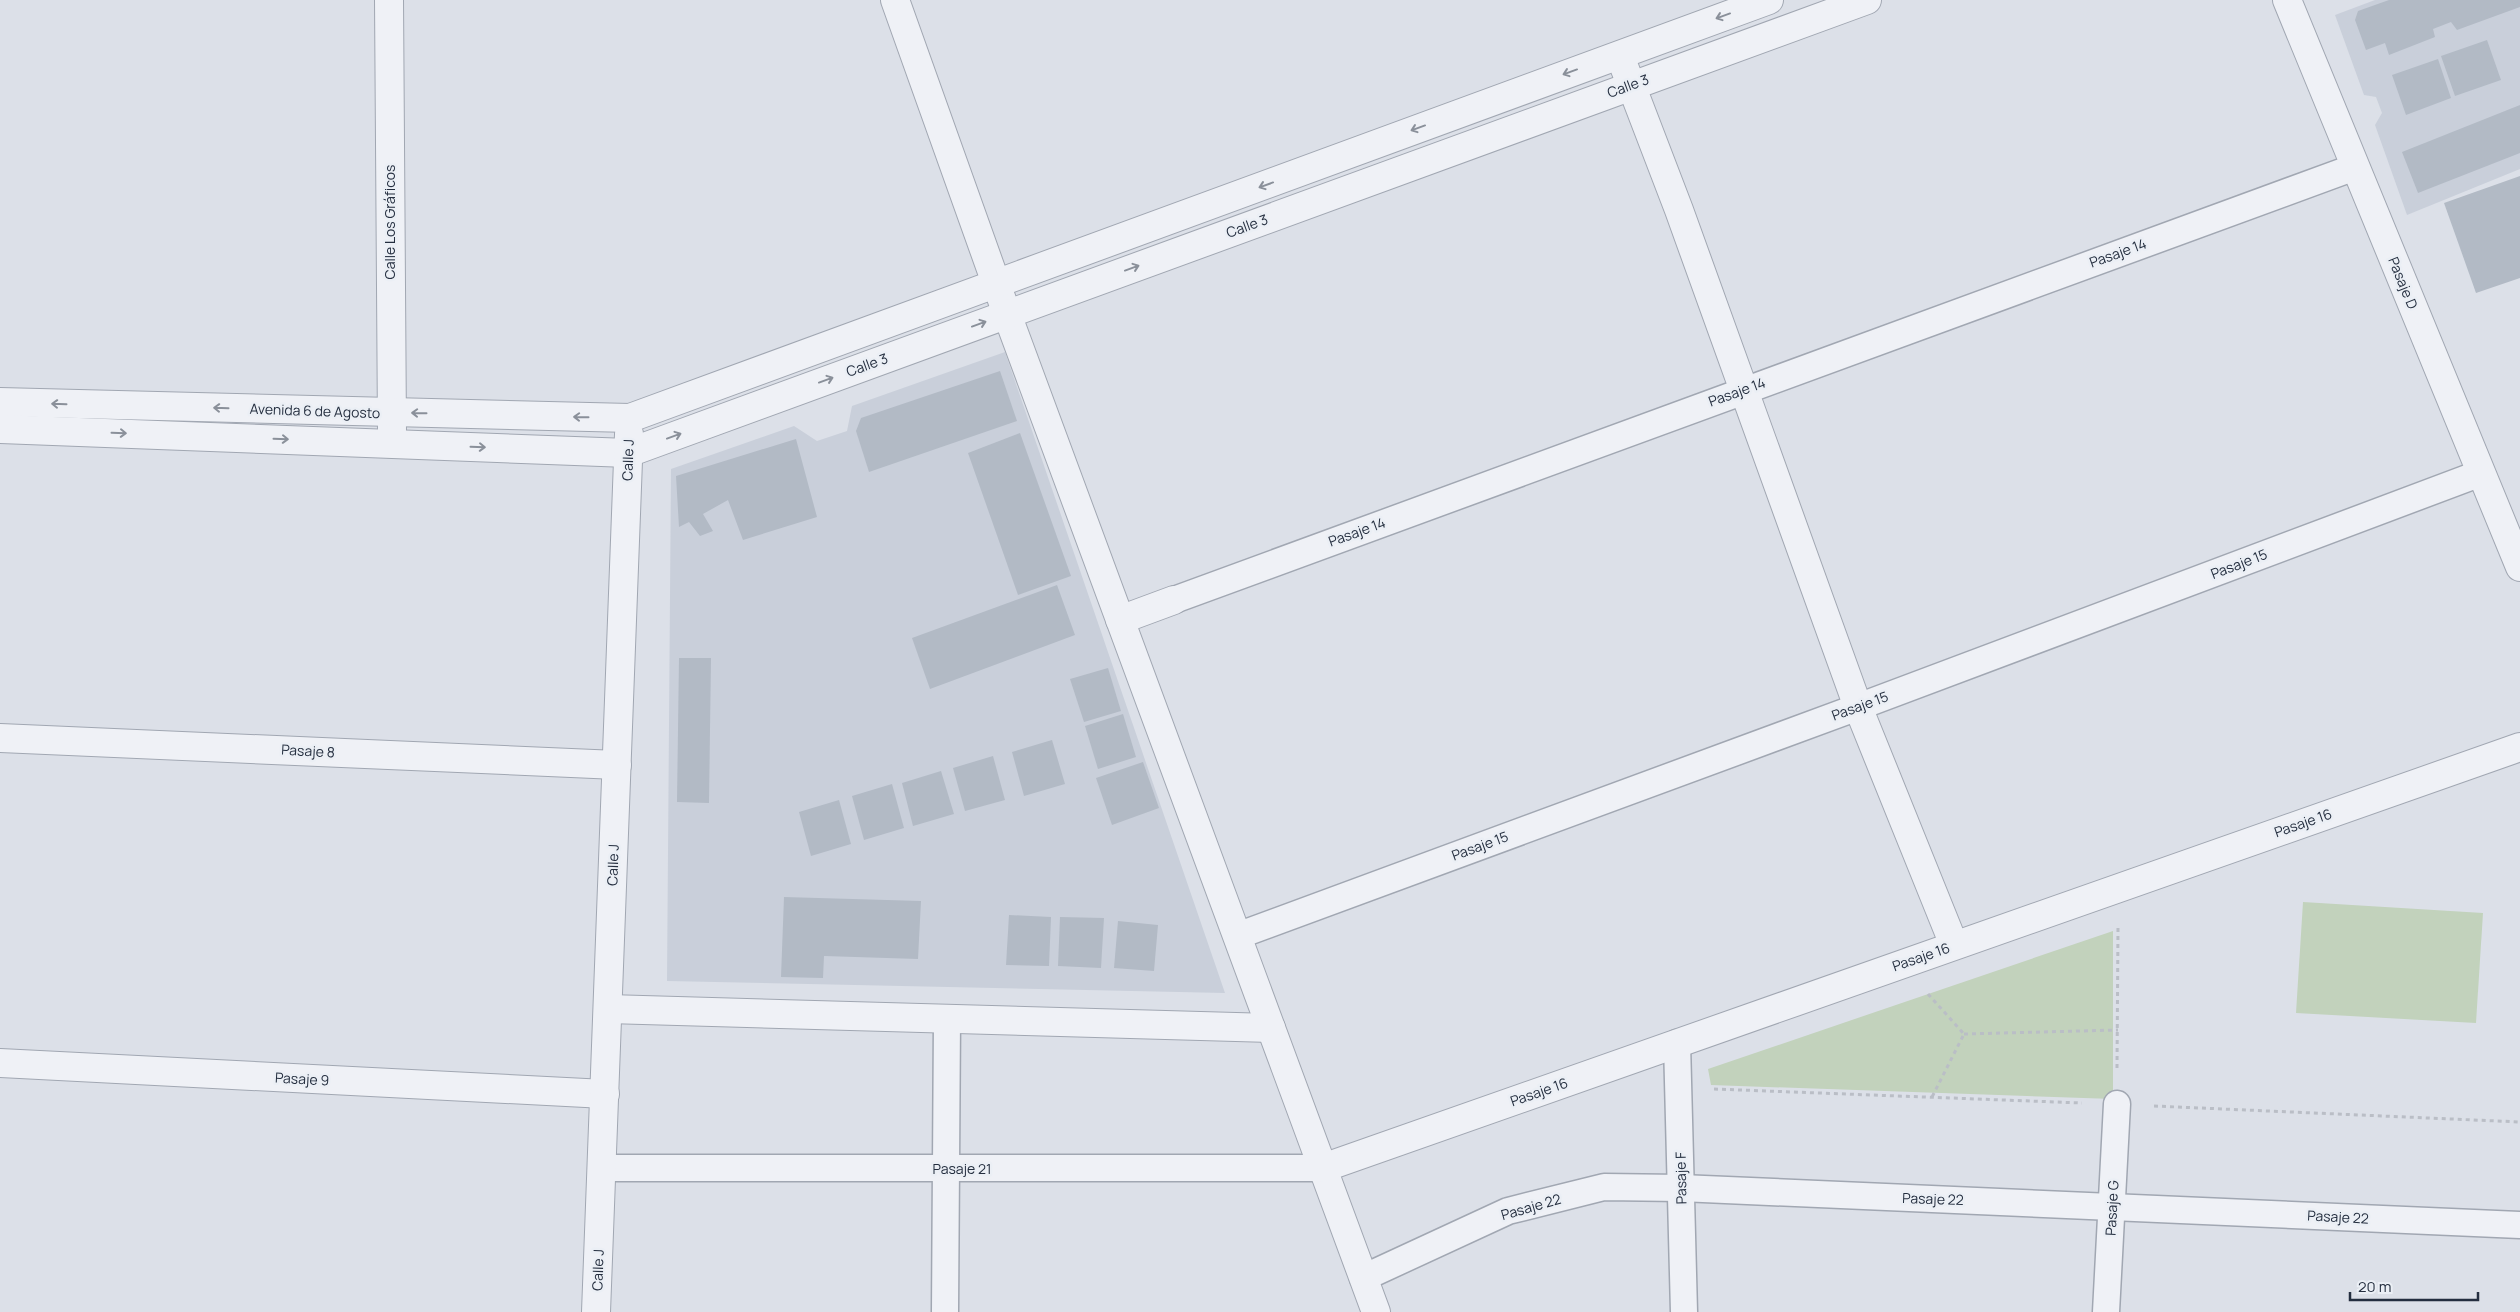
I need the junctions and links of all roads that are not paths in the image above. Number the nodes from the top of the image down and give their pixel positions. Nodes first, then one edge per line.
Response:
1 (389, 0) edge
2 (895, 0) edge
3 (1769, 0) edge
4 (1867, 0) edge
5 (2287, 0) edge
6 (1620, 54) junction
7 (1632, 85) junction
8 (2356, 167) junction
9 (996, 284) junction
10 (1007, 314) junction
11 (1744, 389) junction
12 (0, 402) edge
13 (392, 413) junction
14 (630, 418) junction
15 (0, 429) edge
16 (392, 444) junction
17 (628, 453) junction
18 (2481, 472) junction
19 (2520, 566) edge
20 (1174, 600) joint
21 (1120, 620) junction
22 (1858, 707) junction
23 (0, 738) edge
24 (2520, 747) edge
25 (617, 765) junction
26 (1237, 936) junction
27 (1954, 945) junction
28 (608, 1009) junction
29 (947, 1019) junction
30 (1271, 1028) junction
31 (1677, 1043) junction
32 (0, 1063) edge
33 (605, 1094) junction
34 (2117, 1104) road end
35 (602, 1168) junction
36 (1323, 1168) junction
37 (946, 1169) junction
38 (1681, 1188) junction
39 (2112, 1207) junction
40 (2520, 1225) edge
41 (1363, 1278) junction
42 (596, 1312) edge
43 (945, 1312) edge
44 (1376, 1312) edge
45 (1684, 1312) edge
46 (2106, 1312) edge

1 - 13 street, Calle Los Gráficos
2 - 9 street
3 -> 6 street
4 - 7 street, Calle 3
5 - 8 street, Pasaje D
6 - 7 street
6 -> 9 street
10 -> 7 street, Calle 3
7 - 11 street
8 - 11 lane, Pasaje 14
8 - 18 street, Pasaje D
9 - 10 street
9 - 14 street
17 -> 10 street, Calle 3
10 - 21 street
11 - 20 lane, Pasaje 14
11 - 22 street
13 -> 12 street, Avenida 6 de Agosto
14 -> 13 street, Avenida 6 de Agosto
13 - 16 street, Calle Los Gráficos
14 - 17 street, Calle J
15 -> 16 street
16 -> 17 street
17 - 25 street, Calle J
18 - 19 street, Pasaje D
18 - 22 lane, Pasaje 15
20 - 21 street, Pasaje 14
21 - 26 street
22 - 26 lane, Pasaje 15
22 - 27 street
23 - 25 street, Pasaje 8
24 - 27 street, Pasaje 16
25 - 28 street, Calle J
26 - 30 street
27 - 31 street, Pasaje 16
28 - 29 street
28 - 33 street, Calle J
29 - 30 street
29 - 37 lane
30 - 36 street
31 - 36 street, Pasaje 16
31 - 38 lane, Pasaje F
32 - 33 street, Pasaje 9
33 - 35 street, Calle J
34 - 39 lane, Pasaje G
35 - 37 lane, Pasaje 21
35 - 42 street, Calle J
36 - 37 lane, Pasaje 21
36 - 41 street
37 - 43 lane
38 - 39 lane, Pasaje 22
38 - 41 lane, Pasaje 22
38 - 45 lane, Pasaje F
39 - 40 lane, Pasaje 22
39 - 46 lane, Pasaje G
41 - 44 street

